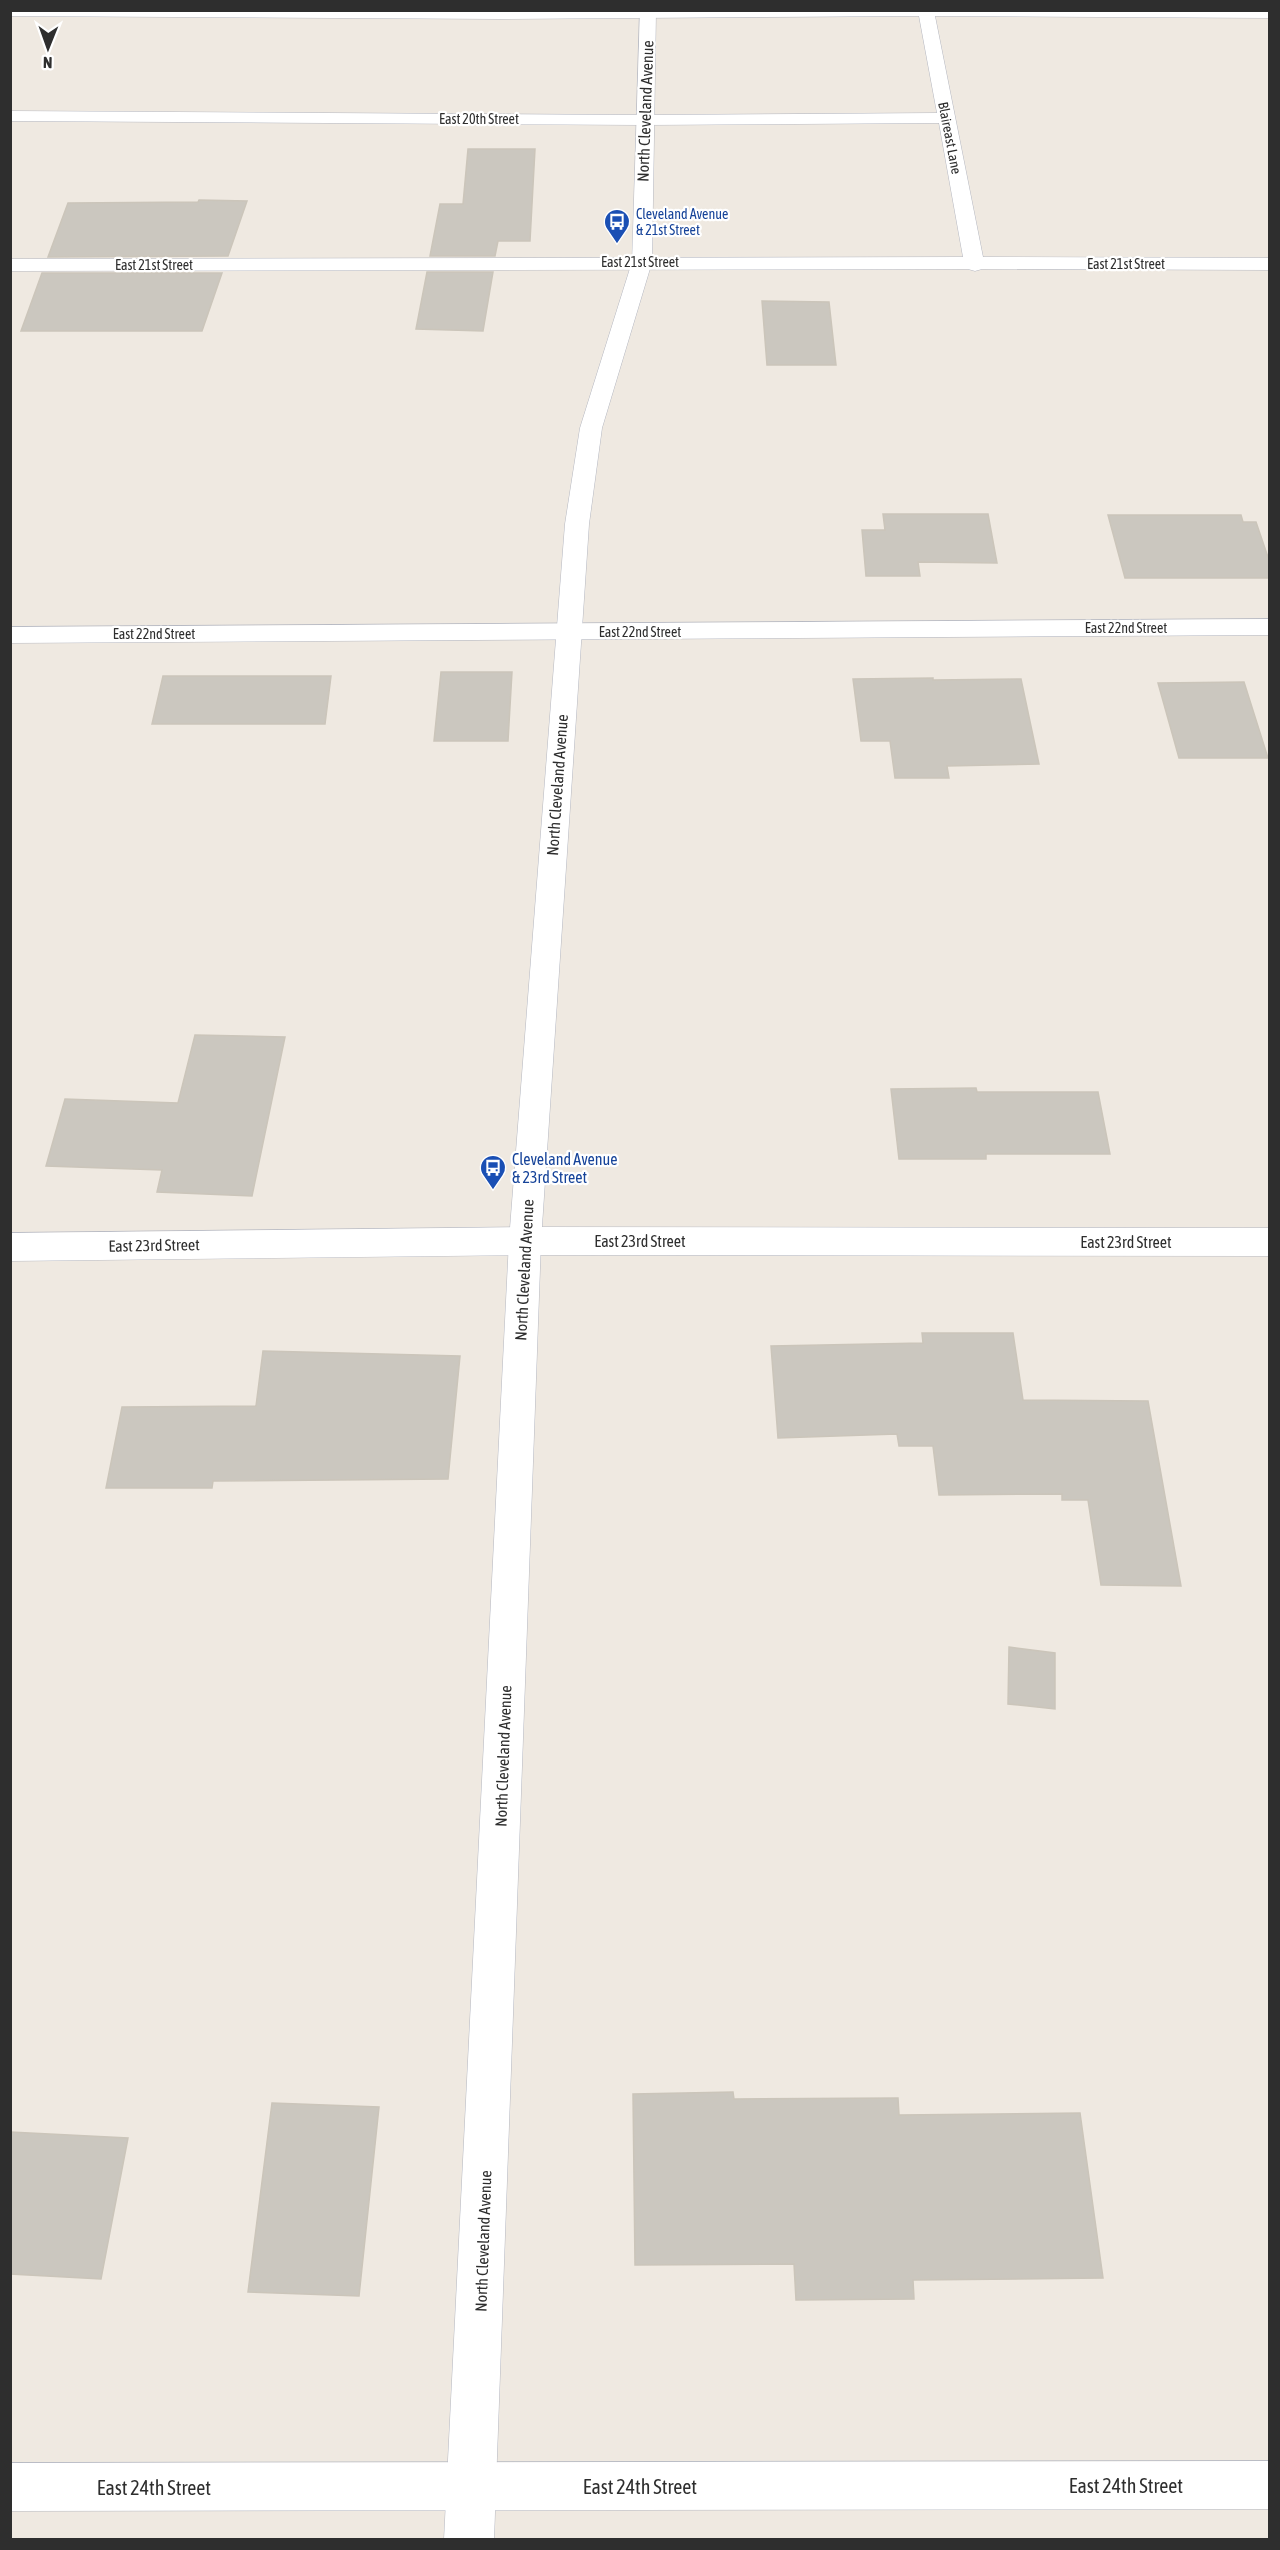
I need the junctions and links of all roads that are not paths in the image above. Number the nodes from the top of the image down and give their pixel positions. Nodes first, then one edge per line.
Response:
1 (10, 11) edge
2 (926, 11) edge
3 (648, 12) edge
4 (1269, 13) edge
5 (10, 116) edge
6 (946, 118) junction
7 (644, 120) junction
8 (642, 262) junction
9 (975, 264) junction
10 (1269, 264) edge
11 (10, 265) edge
12 (1269, 627) edge
13 (568, 632) junction
14 (10, 635) edge
15 (525, 1241) junction
16 (1269, 1242) edge
17 (10, 1247) edge
18 (1269, 2485) edge
19 (472, 2486) junction
20 (10, 2487) edge
21 (469, 2540) edge

1 - 3 street
2 - 3 street
2 - 4 street
2 - 6 street, Blaireast Lane
3 - 7 street, North Cleveland Avenue
5 - 7 street, East 20th Street
6 - 7 street, East 20th Street
6 - 9 street, Blaireast Lane
7 - 8 street, North Cleveland Avenue
8 - 9 street, East 21st Street
8 - 11 street, East 21st Street
8 - 13 street, North Cleveland Avenue
9 - 10 street, East 21st Street
12 - 13 street, East 22nd Street
13 - 14 street, East 22nd Street
13 - 15 street, North Cleveland Avenue
15 - 16 street, East 23rd Street
15 - 17 street, East 23rd Street
15 - 19 street, North Cleveland Avenue
18 - 19 street, East 24th Street
19 - 20 street, East 24th Street
19 - 21 street, North Cleveland Avenue

